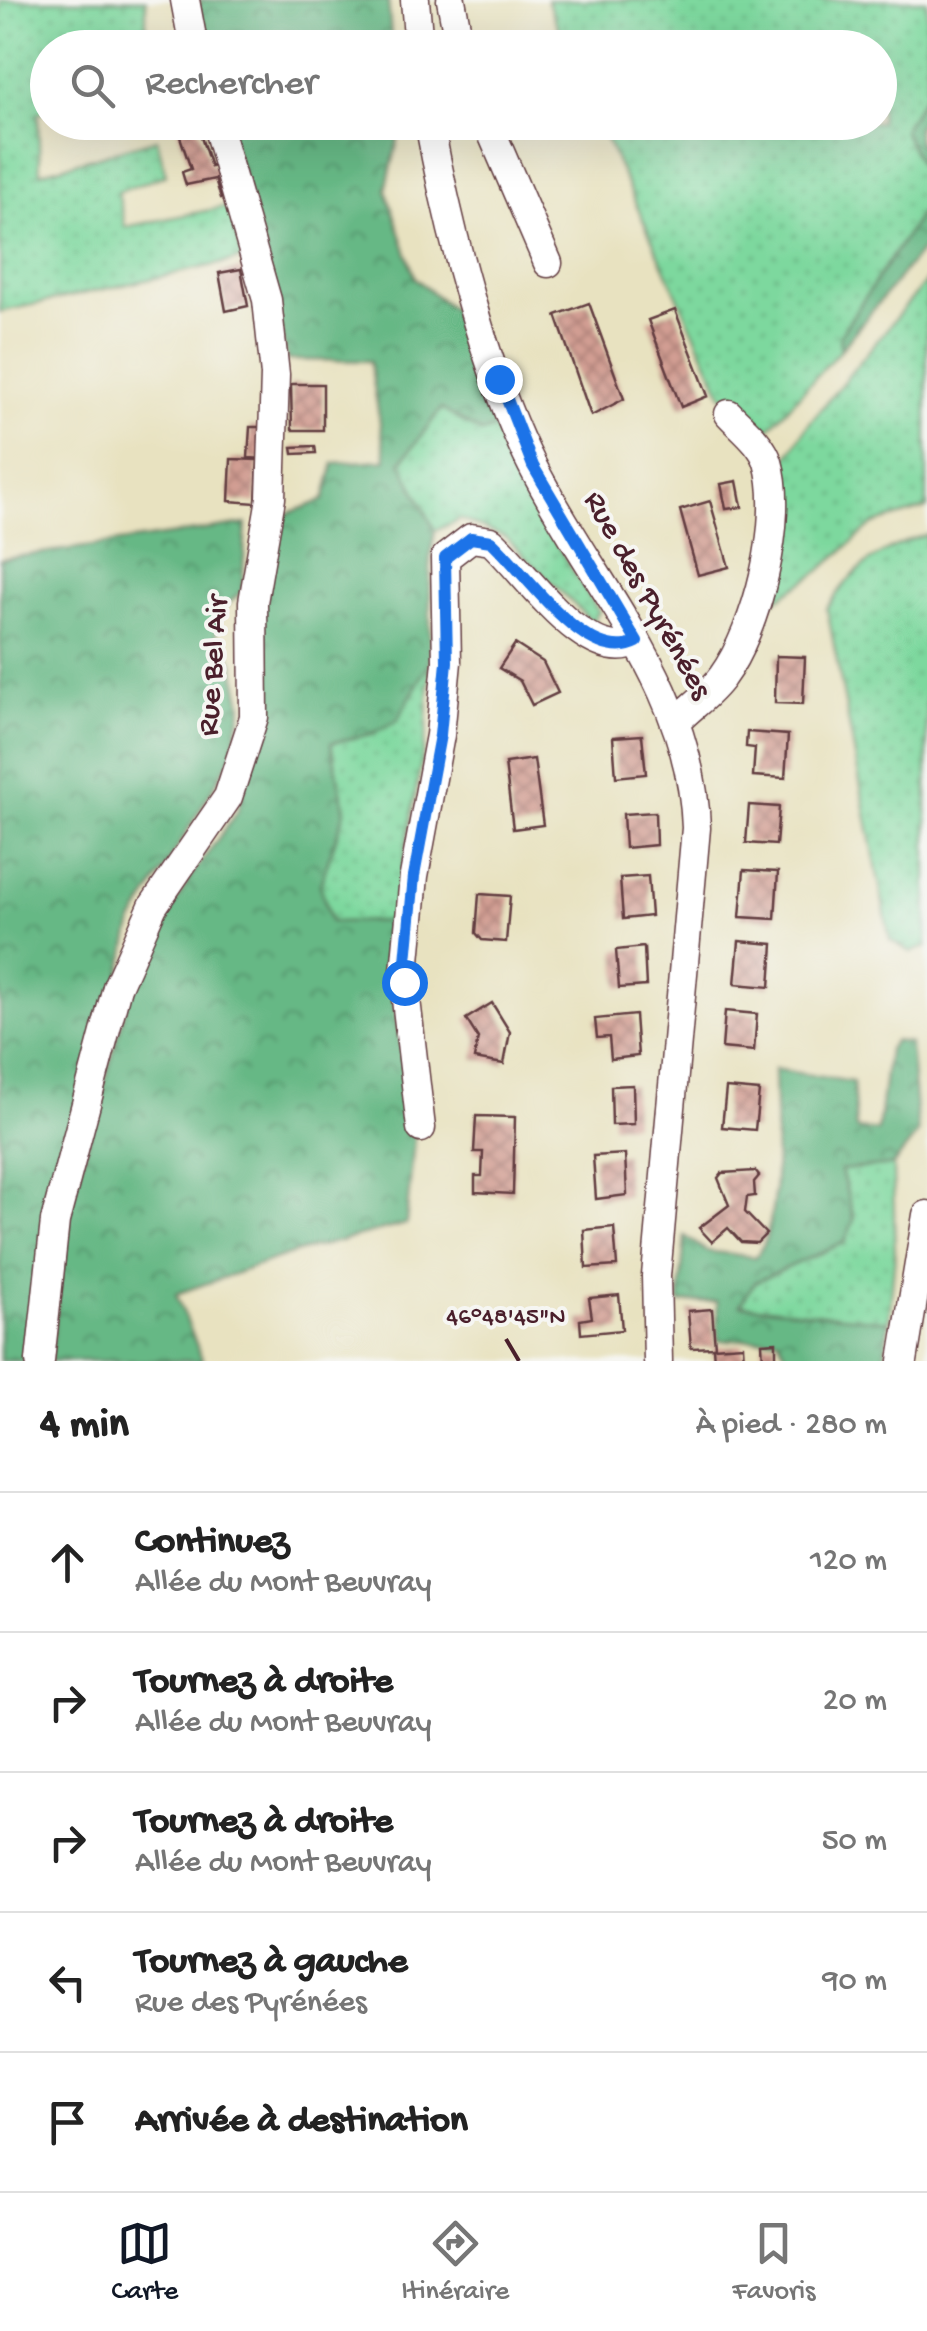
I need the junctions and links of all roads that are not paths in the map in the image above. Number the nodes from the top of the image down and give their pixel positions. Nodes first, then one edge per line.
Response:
1 (185, 0) edge
2 (415, 0) edge
3 (452, 0) edge
4 (191, 30) edge
5 (417, 30) edge
6 (457, 30) edge
7 (221, 140) edge
8 (432, 140) edge
9 (495, 140) edge
10 (548, 263) dead end
11 (729, 414) dead end
12 (637, 642) junction
13 (678, 720) junction
14 (421, 1128) dead end
15 (927, 1215) edge
16 (40, 1361) edge
17 (658, 1361) edge
18 (902, 1361) edge

1 - 4 street
2 - 5 street
3 - 6 street
7 - 16 street, Rue Bel Air
8 - 12 street, Rue des Pyrénées
9 - 10 street
11 - 13 street
12 - 13 street, Rue des Pyrénées
12 - 14 street
13 - 17 street, Rue des Pyrénées
15 - 18 street

